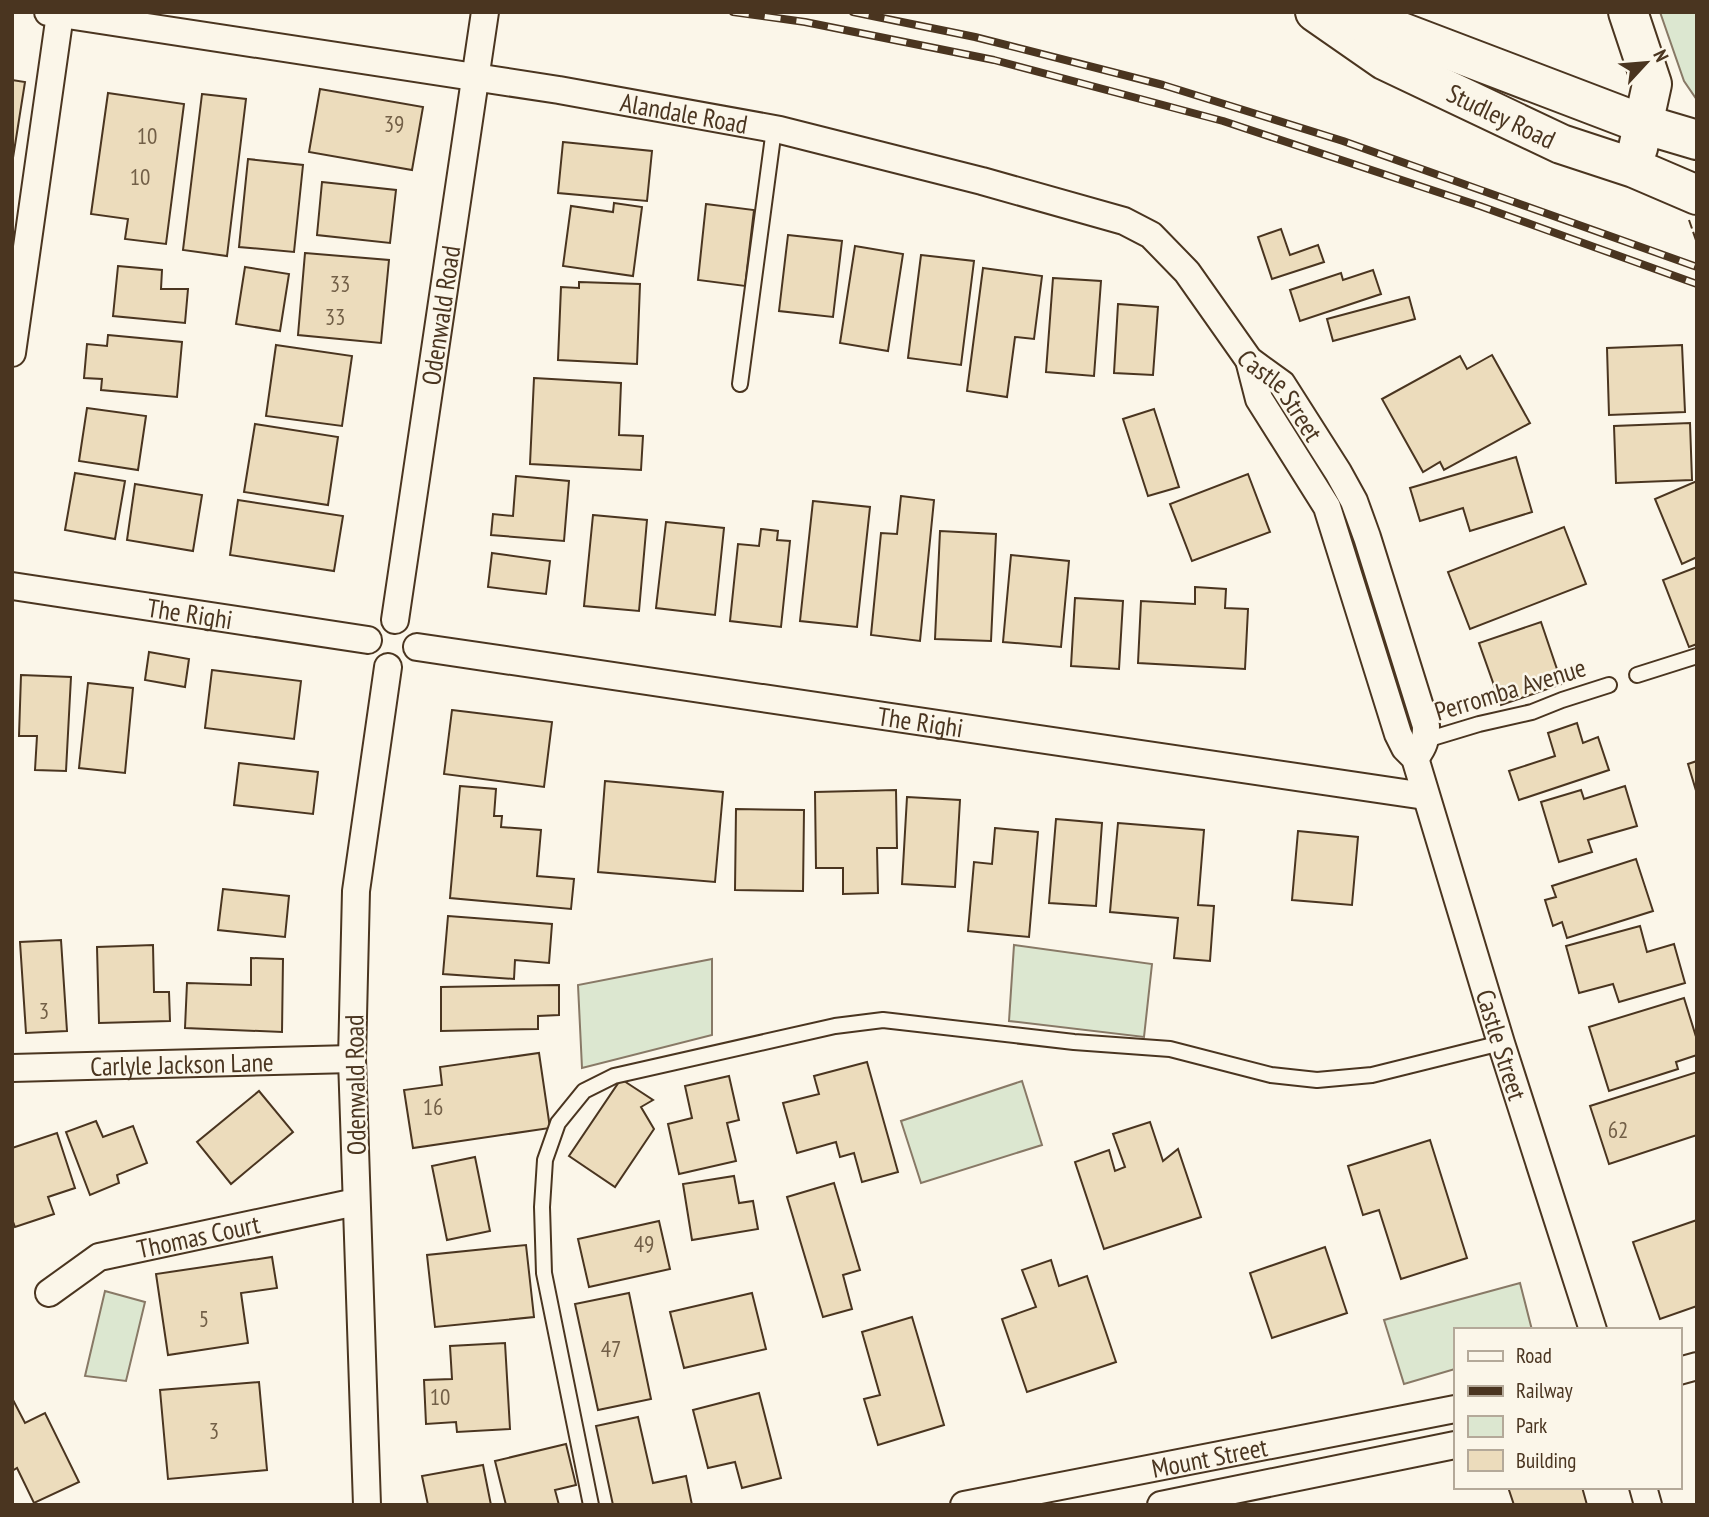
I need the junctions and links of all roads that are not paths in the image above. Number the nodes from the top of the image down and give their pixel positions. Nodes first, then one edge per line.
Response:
1 (1315, 12) edge
2 (1321, 12) edge
3 (1628, 12) edge
4 (54, 13) edge
5 (485, 14) edge
6 (476, 78) junction
7 (1643, 124) junction
8 (774, 129) junction
9 (1697, 140) edge
10 (1634, 168) junction
11 (1697, 195) edge
12 (12, 353) edge
13 (1249, 360) joint
14 (740, 384) dead end
15 (12, 586) edge
16 (395, 620) junction
17 (368, 640) junction
18 (416, 647) junction
19 (1697, 656) edge
20 (388, 667) junction
21 (1637, 675) dead end
22 (1609, 685) dead end
23 (1420, 749) junction
24 (1425, 796) junction
25 (1501, 1043) junction
26 (352, 1059) junction
27 (12, 1068) edge
28 (356, 1202) junction
29 (49, 1293) dead end
30 (1592, 1328) edge
31 (1454, 1409) edge
32 (1454, 1445) edge
33 (366, 1505) edge
34 (591, 1505) edge
35 (964, 1505) edge
36 (1161, 1505) edge

1 - 10 street, Studley Road
2 - 7 street, Studley Road
3 - 7 street
4 - 6 street, Alandale Road
4 - 12 street
5 - 6 street, Odenwald Road
6 - 8 street, Alandale Road
6 - 16 street, Odenwald Road
7 - 9 street, Studley Road
7 - 10 street
8 - 13 street, Alandale Road
8 - 14 lane
10 - 11 street, Studley Road
13 - 23 street, Castle Street
15 - 17 street, The Righi
16 - 17 street
16 - 18 street
17 - 20 street
18 - 20 street
18 - 24 street, The Righi
19 - 21 lane
20 - 26 street, Odenwald Road
22 - 23 lane, Perromba Avenue
23 - 24 street, Castle Street
24 - 25 street, Castle Street
25 - 30 street, Castle Street
25 - 34 lane
26 - 27 street, Carlyle Jackson Lane
26 - 28 street, Odenwald Road
28 - 29 street, Thomas Court
28 - 33 street, Odenwald Road
31 - 35 street, Mount Street
32 - 36 street, Mount Street

